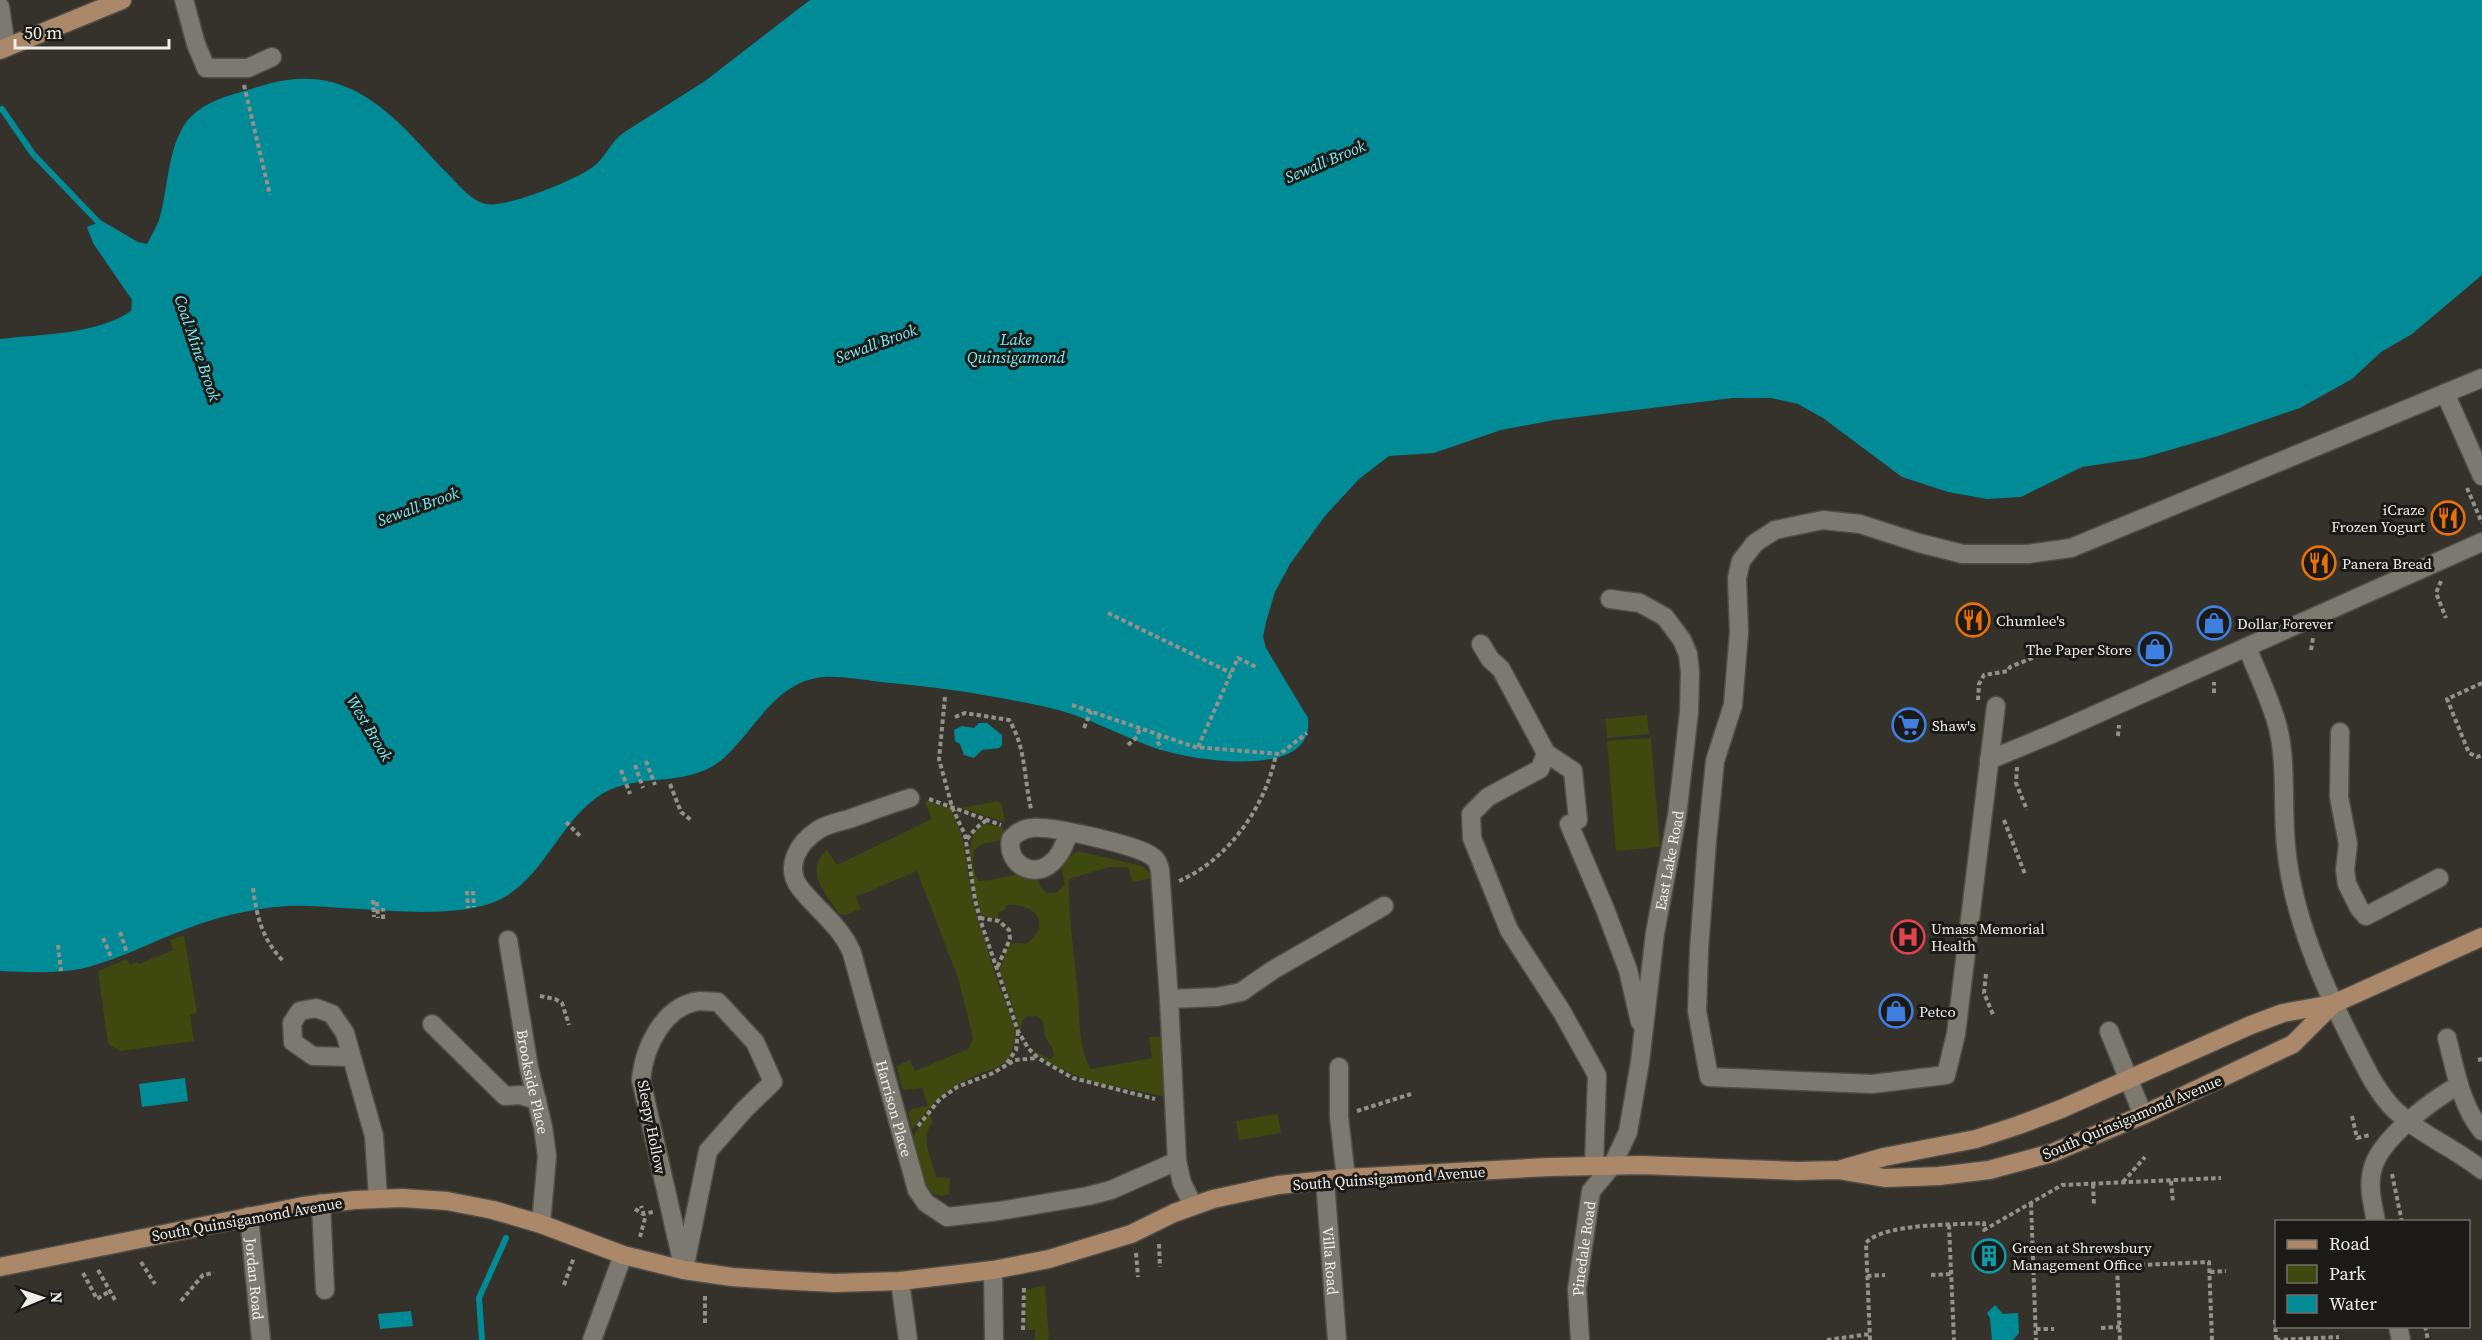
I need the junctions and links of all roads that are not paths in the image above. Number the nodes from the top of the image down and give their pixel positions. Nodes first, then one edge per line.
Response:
1 (122, 0) edge
2 (184, 0) edge
3 (0, 7) edge
4 (3, 49) edge
5 (272, 57) dead end
6 (2482, 378) edge
7 (2445, 393) junction
8 (2482, 476) edge
9 (2482, 542) edge
10 (1610, 599) dead end
11 (1481, 644) dead end
12 (2247, 647) junction
13 (1996, 706) dead end
14 (2340, 732) dead end
15 (1546, 753) junction
16 (1989, 760) junction
17 (910, 798) road end
18 (1069, 833) junction
19 (2439, 878) dead end
20 (1384, 906) dead end
21 (2482, 937) edge
22 (508, 940) dead end
23 (1169, 999) junction
24 (2333, 1004) junction
25 (432, 1024) dead end
26 (2109, 1031) dead end
27 (1643, 1035) junction
28 (2447, 1038) dead end
29 (351, 1057) dead end
30 (1339, 1067) dead end
31 (2129, 1077) junction
32 (2459, 1085) junction
33 (537, 1100) junction
34 (2143, 1115) junction
35 (2407, 1123) junction
36 (2479, 1128) edge
37 (1177, 1161) junction
38 (1603, 1166) junction
39 (1838, 1170) junction
40 (2482, 1170) edge
41 (1346, 1178) junction
42 (1325, 1180) junction
43 (378, 1198) junction
44 (321, 1203) junction
45 (1192, 1205) junction
46 (249, 1216) junction
47 (2376, 1220) edge
48 (541, 1224) junction
49 (623, 1256) junction
50 (0, 1267) edge
51 (684, 1270) junction
52 (993, 1270) junction
53 (900, 1281) junction
54 (325, 1290) dead end
55 (261, 1340) edge
56 (592, 1340) edge
57 (908, 1340) edge
58 (994, 1340) edge
59 (1337, 1340) edge
60 (1580, 1340) edge

1 - 4 main road
2 - 5 street
3 - 4 street
6 - 7 street
7 - 8 street
7 - 16 street
9 - 12 street
10 - 27 street, East Lake Road
11 - 15 street
12 - 16 street
12 - 24 street
13 - 16 street
14 - 19 street
15 - 27 street
15 - 38 street
17 - 37 street, Harrison Place
18 - 18 street
18 - 23 street
20 - 23 street
21 - 24 main road, South Quinsigamond Avenue
22 - 33 street, Brookside Place
23 - 37 street
24 - 31 main road, South Quinsigamond Avenue
24 - 34 main road, South Quinsigamond Avenue
24 - 35 street
25 - 33 street
26 - 31 street
27 - 38 street, East Lake Road
28 - 32 street
29 - 43 street
30 - 41 street
31 - 34 street
31 - 39 main road, South Quinsigamond Avenue
32 - 35 street
32 - 36 street
33 - 48 street, Brookside Place
34 - 39 main road, South Quinsigamond Avenue
35 - 40 street
35 - 47 street
37 - 45 street
38 - 39 main road, South Quinsigamond Avenue
38 - 41 main road, South Quinsigamond Avenue
38 - 60 street, Pinedale Road
41 - 42 main road, South Quinsigamond Avenue
42 - 45 main road, South Quinsigamond Avenue
42 - 59 street, Villa Road
43 - 44 main road, South Quinsigamond Avenue
43 - 48 main road, South Quinsigamond Avenue
44 - 46 main road, South Quinsigamond Avenue
44 - 54 street
45 - 52 main road, South Quinsigamond Avenue
46 - 50 main road, South Quinsigamond Avenue
46 - 55 street, Jordan Road
48 - 49 main road, South Quinsigamond Avenue
49 - 51 main road, South Quinsigamond Avenue
49 - 56 street
51 - 51 street, Sleepy Hollow
51 - 53 main road, South Quinsigamond Avenue
52 - 53 main road, South Quinsigamond Avenue
52 - 58 street
53 - 57 street

